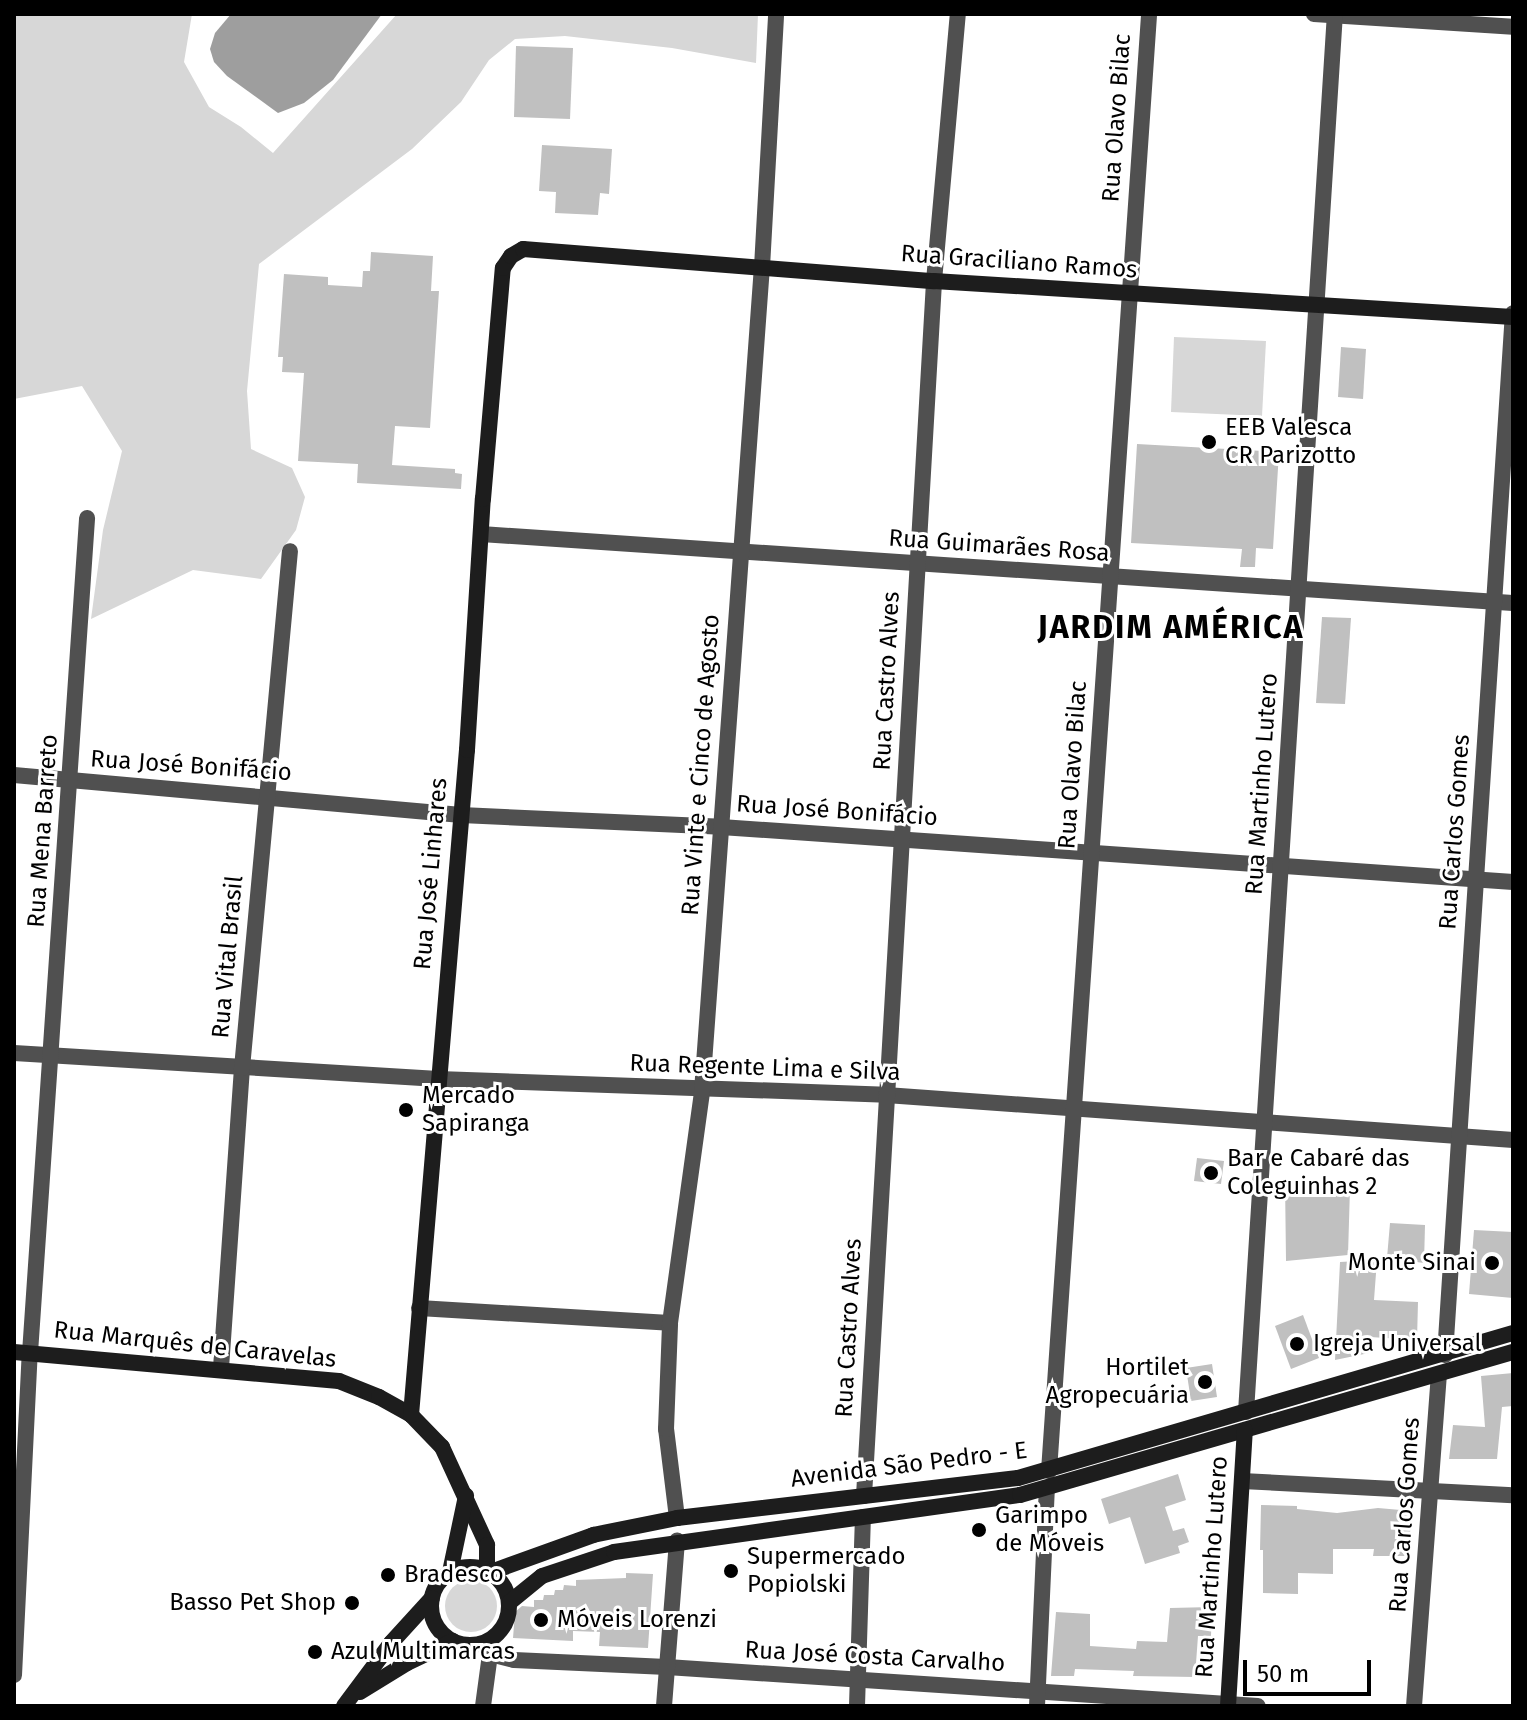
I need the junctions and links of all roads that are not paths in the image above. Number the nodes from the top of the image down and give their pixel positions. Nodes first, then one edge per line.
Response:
1 (776, 14) edge
2 (958, 14) edge
3 (1149, 14) edge
4 (1314, 14) edge
5 (1335, 15) edge
6 (1513, 27) edge
7 (523, 249) joint
8 (762, 267) junction
9 (934, 281) junction
10 (1129, 293) junction
11 (1317, 305) junction
12 (1513, 315) edge
13 (87, 518) dead end
14 (481, 534) junction
15 (290, 551) dead end
16 (741, 554) junction
17 (918, 565) junction
18 (1110, 577) junction
19 (1298, 589) junction
20 (1494, 602) junction
21 (1513, 603) edge
22 (14, 775) edge
23 (72, 781) junction
24 (267, 795) junction
25 (461, 815) junction
26 (721, 827) junction
27 (902, 840) junction
28 (1091, 853) junction
29 (1281, 866) junction
30 (1476, 880) junction
31 (1513, 882) edge
32 (14, 1053) edge
33 (51, 1057) junction
34 (242, 1068) junction
35 (438, 1079) junction
36 (702, 1091) junction
37 (886, 1095) junction
38 (1075, 1111) junction
39 (1266, 1124) junction
40 (1459, 1137) junction
41 (1513, 1140) edge
42 (419, 1308) junction
43 (670, 1323) junction
44 (1513, 1333) edge
45 (1513, 1352) edge
46 (22, 1353) edge
47 (1445, 1355) junction
48 (221, 1368) junction
49 (1439, 1375) junction
50 (1246, 1412) junction
51 (411, 1415) junction
52 (1245, 1431) junction
53 (1049, 1471) junction
54 (1242, 1481) junction
55 (1047, 1489) junction
56 (1432, 1493) junction
57 (466, 1495) junction
58 (1513, 1495) edge
59 (864, 1496) junction
60 (863, 1517) junction
61 (677, 1518) junction
62 (677, 1541) junction
63 (489, 1571) junction
64 (450, 1572) junction
65 (432, 1598) junction
66 (510, 1602) junction
67 (15, 1614) edge
68 (453, 1641) junction
69 (485, 1649) junction
70 (667, 1667) junction
71 (14, 1675) edge
72 (859, 1680) junction
73 (1038, 1698) edge
74 (348, 1701) edge
75 (483, 1706) edge
76 (664, 1706) edge
77 (857, 1706) edge
78 (1228, 1706) edge
79 (1258, 1706) edge
80 (1414, 1706) edge

1 - 8 street, Rua Vinte e Cinco de Agosto
2 - 9 street, Rua Castro Alves
3 - 10 street, Rua Olavo Bilac
4 - 5 street
5 - 6 street
5 - 11 street, Rua Martinho Lutero
7 - 8 street, Rua Graciliano Ramos
7 - 14 street, Rua José Linhares
8 - 9 street, Rua Graciliano Ramos
8 - 16 street, Rua Vinte e Cinco de Agosto
9 - 10 street, Rua Graciliano Ramos
9 - 17 street, Rua Castro Alves
10 - 11 street, Rua Graciliano Ramos
10 - 18 street, Rua Olavo Bilac
11 - 12 street, Rua Graciliano Ramos
11 - 19 street, Rua Martinho Lutero
12 - 20 street, Rua Carlos Gomes
13 - 23 street, Rua Mena Barreto
14 - 16 street, Rua Guimarães Rosa
14 - 25 street, Rua José Linhares
15 - 24 street, Rua Vital Brasil
16 - 17 street, Rua Guimarães Rosa
16 - 26 street, Rua Vinte e Cinco de Agosto
17 - 18 street, Rua Guimarães Rosa
17 - 27 street, Rua Castro Alves
18 - 19 street, Rua Guimarães Rosa
18 - 28 street, Rua Olavo Bilac
19 - 20 street, Rua Guimarães Rosa
19 - 29 street, Rua Martinho Lutero
20 - 21 street, Rua Guimarães Rosa
20 - 30 street, Rua Carlos Gomes
22 - 23 street, Rua José Bonifácio
23 - 24 street, Rua José Bonifácio
23 - 33 street, Rua Mena Barreto
24 - 25 street, Rua José Bonifácio
24 - 34 street, Rua Vital Brasil
25 - 26 street, Rua José Bonifácio
25 - 35 street, Rua José Linhares
26 - 27 street, Rua José Bonifácio
26 - 36 street, Rua Vinte e Cinco de Agosto
27 - 28 street, Rua José Bonifácio
27 - 37 street, Rua Castro Alves
28 - 29 street, Rua José Bonifácio
28 - 38 street, Rua Olavo Bilac
29 - 30 street, Rua José Bonifácio
29 - 39 street, Rua Martinho Lutero
30 - 31 street, Rua José Bonifácio
30 - 40 street, Rua Carlos Gomes
32 - 33 street, Rua Regente Lima e Silva
33 - 34 street, Rua Regente Lima e Silva
33 - 46 street, Rua Mena Barreto
34 - 35 street, Rua Regente Lima e Silva
34 - 48 street, Rua Vital Brasil
35 - 36 street, Rua Regente Lima e Silva
35 - 42 street, Rua José Linhares
36 - 37 street, Rua Regente Lima e Silva
36 - 43 street, Rua Vinte e Cinco de Agosto
37 - 38 street, Rua Regente Lima e Silva
37 - 59 street, Rua Castro Alves
38 - 39 street, Rua Regente Lima e Silva
38 - 53 street, Rua Olavo Bilac
39 - 40 street, Rua Regente Lima e Silva
39 - 50 street, Rua Martinho Lutero
40 - 41 street, Rua Regente Lima e Silva
40 - 47 street, Rua Carlos Gomes
42 - 43 street
42 - 51 street, Rua José Linhares
43 - 61 street, Rua Vinte e Cinco de Agosto
44 - 47 street, Avenida São Pedro - E
45 - 49 street, Avenida São Pedro - E
46 - 48 street, Rua Marquês de Caravelas
46 - 67 street, Rua Mena Barreto
47 - 50 street, Avenida São Pedro - E
48 - 51 street, Rua Marquês de Caravelas
49 - 52 street, Avenida São Pedro - E
49 - 56 street, Rua Carlos Gomes
50 - 53 street, Avenida São Pedro - E
51 - 57 street
52 - 54 street, Rua Martinho Lutero
52 - 55 street, Avenida São Pedro - E
53 - 59 street, Avenida São Pedro - E
54 - 56 street
54 - 78 street, Rua Martinho Lutero
55 - 60 street, Avenida São Pedro - E
55 - 73 street
56 - 58 street
56 - 80 street, Rua Carlos Gomes
57 - 63 street
57 - 64 street
59 - 61 street, Avenida São Pedro - E
60 - 62 street, Avenida São Pedro - E
60 - 72 street
61 - 63 street, Avenida São Pedro - E
62 - 66 street, Avenida São Pedro - E
62 - 70 street
63 - 64 street
63 - 66 street
64 - 65 street
65 - 68 street
65 - 74 street
66 - 69 street
67 - 71 street, Rua Mena Barreto
68 - 69 street
68 - 74 street
69 - 70 street, Rua José Costa Carvalho
69 - 75 street
70 - 72 street, Rua José Costa Carvalho
70 - 76 street
72 - 73 street, Rua José Costa Carvalho
72 - 77 street
73 - 78 street, Rua José Costa Carvalho
78 - 79 street, Rua José Costa Carvalho

